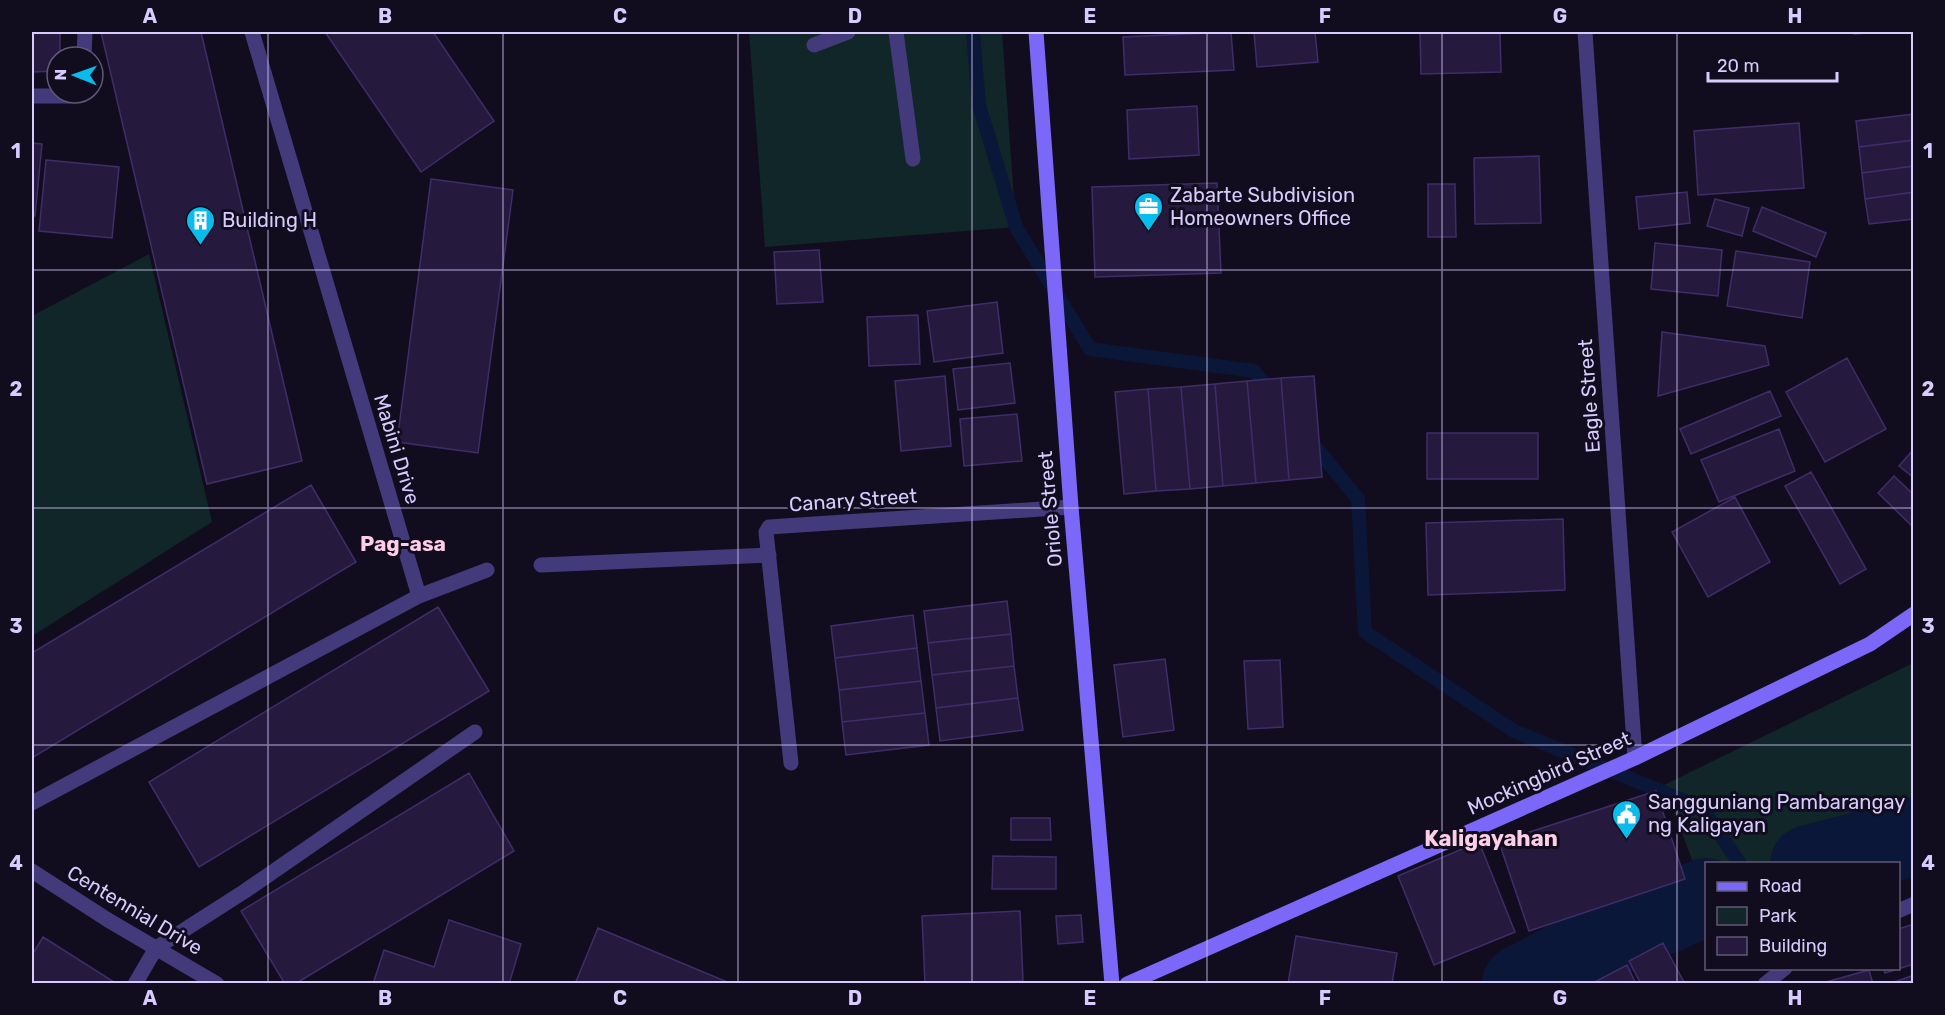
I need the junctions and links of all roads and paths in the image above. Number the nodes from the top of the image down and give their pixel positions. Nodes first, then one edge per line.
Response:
1 (252, 32) edge
2 (848, 32) edge
3 (896, 32) edge
4 (1036, 32) edge
5 (1585, 32) edge
6 (814, 45) dead end
7 (913, 159) dead end
8 (1071, 507) junction
9 (769, 555) junction
10 (541, 565) dead end
11 (487, 570) dead end
12 (419, 596) junction
13 (1914, 614) edge
14 (475, 732) dead end
15 (1635, 758) junction
16 (791, 763) dead end
17 (32, 804) edge
18 (33, 875) edge
19 (1914, 904) edge
20 (1900, 911) edge
21 (156, 948) junction
22 (1784, 970) edge
23 (135, 984) edge
24 (217, 984) edge
25 (1112, 984) edge
26 (1127, 984) edge
27 (1765, 984) edge

1 - 12 street, Mabini Drive
2 - 6 street
3 - 7 street
4 - 8 street, Oriole Street
5 - 15 street, Eagle Street
8 - 9 street, Canary Street
8 - 25 street, Oriole Street
9 - 10 street
9 - 16 street, Canary Street
11 - 12 street
12 - 17 street
13 - 15 street, Mockingbird Street
14 - 21 street
15 - 26 street, Mockingbird Street
18 - 21 street, Centennial Drive
19 - 20 street
21 - 23 street
21 - 24 street, Centennial Drive
22 - 27 street

